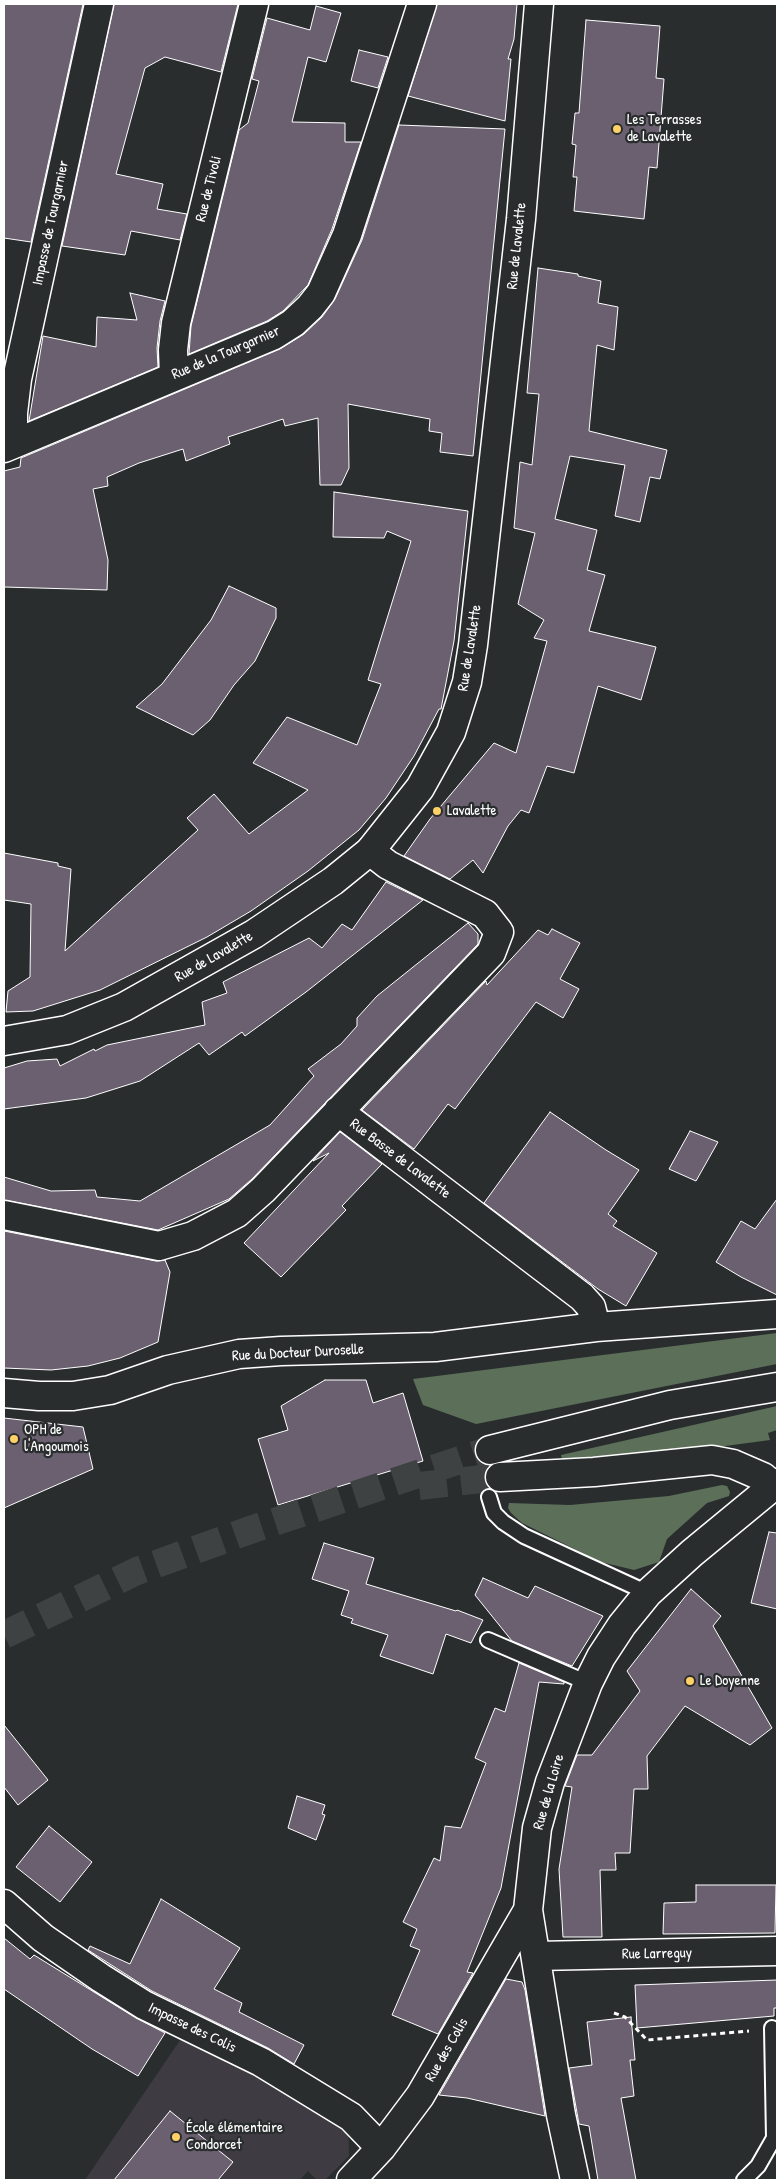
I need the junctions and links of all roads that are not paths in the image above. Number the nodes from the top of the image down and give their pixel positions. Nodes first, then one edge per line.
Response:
1 (99, 4) edge
2 (254, 4) edge
3 (422, 4) edge
4 (539, 4) edge
5 (174, 376) junction
6 (8, 445) edge
7 (370, 851) junction
8 (4, 1040) edge
9 (338, 1112) junction
10 (4, 1215) edge
11 (777, 1314) edge
12 (596, 1327) junction
13 (777, 1387) edge
14 (4, 1393) edge
15 (490, 1450) tunnel mouth
16 (775, 1484) edge
17 (494, 1487) joint
18 (648, 1593) junction
19 (488, 1640) dead end
20 (588, 1683) junction
21 (4, 1904) edge
22 (528, 1910) junction
23 (777, 1951) edge
24 (536, 1956) junction
25 (772, 2028) road end
26 (381, 2148) junction
27 (351, 2180) edge
28 (575, 2180) edge
29 (744, 2180) edge

1 - 6 street, Impasse de Tourgarnier
2 - 5 street, Rue de Tivoli
3 - 5 street, Rue de la Tourgarnier
4 - 7 street, Rue de Lavalette
5 - 6 street, Rue de la Tourgarnier
7 - 8 street, Rue de Lavalette
7 - 9 street, Rue Basse de Lavalette
9 - 10 street
9 - 12 street, Rue Basse de Lavalette
11 - 12 street
12 - 14 street, Rue du Docteur Duroselle
13 - 15 street
16 - 17 street
16 - 18 street, Rue de la Loire
17 - 18 lane
18 - 20 street, Rue de la Loire
19 - 20 lane
20 - 22 street, Rue de la Loire
21 - 26 street, Impasse des Colis
22 - 24 street, Rue de la Loire
22 - 26 street, Rue des Colis
23 - 24 street, Rue Larreguy
24 - 28 street, Rue de la Loire
25 - 29 lane
26 - 27 street, Rue des Colis

